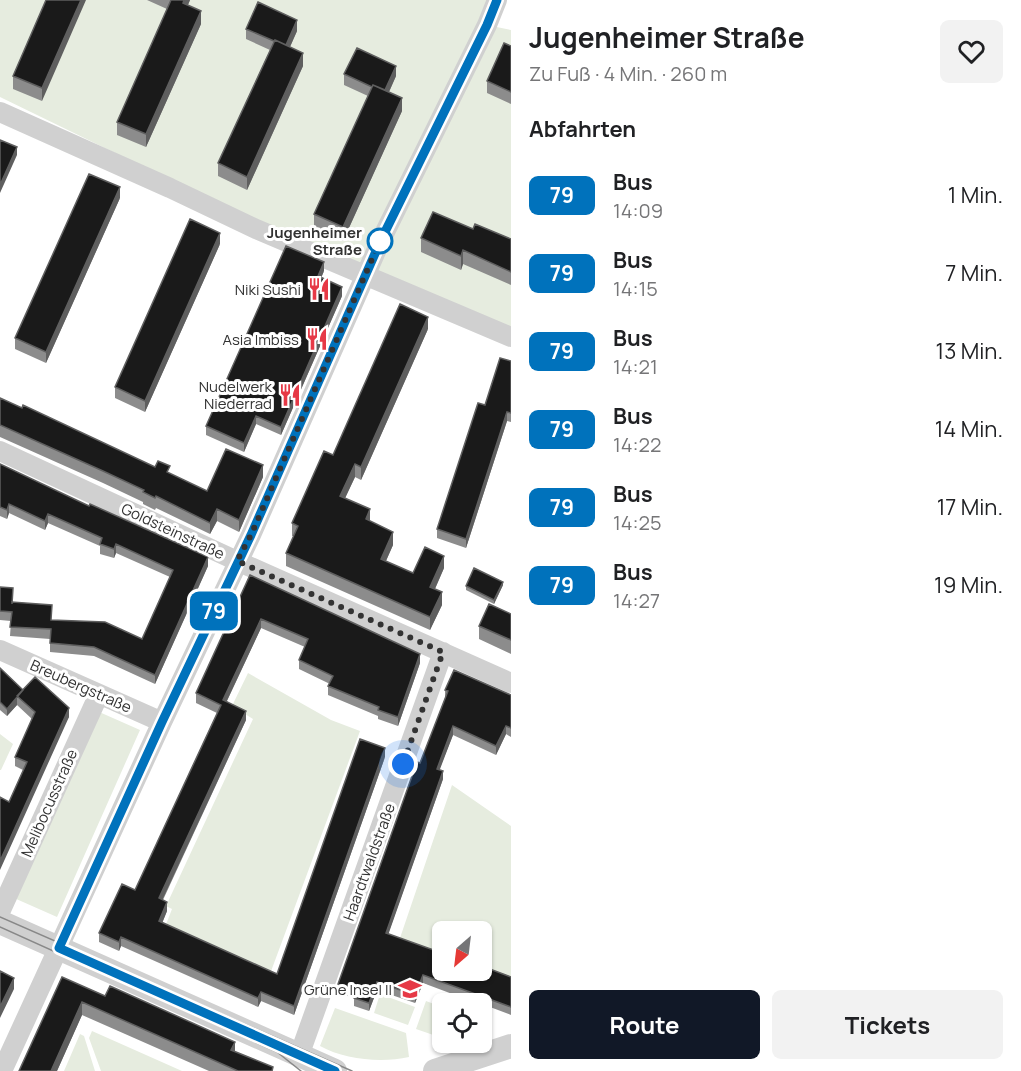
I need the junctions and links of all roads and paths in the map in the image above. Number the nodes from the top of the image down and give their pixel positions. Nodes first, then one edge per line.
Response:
1 (497, 0) edge
2 (0, 112) edge
3 (366, 275) junction
4 (511, 337) edge
5 (0, 451) edge
6 (237, 561) junction
7 (0, 650) edge
8 (443, 652) junction
9 (511, 683) edge
10 (99, 694) junction
11 (162, 722) junction
12 (0, 912) edge
13 (0, 922) edge
14 (59, 948) junction
15 (509, 1046) edge
16 (297, 1064) edge
17 (447, 1070) edge
18 (2, 1071) edge
19 (335, 1071) edge
20 (496, 1071) edge

1 - 3 street
2 - 3 street
3 - 4 street
3 - 6 street
5 - 6 street, Goldsteinstraße
6 - 8 street, Goldsteinstraße
6 - 11 street
7 - 10 street, Breubergstraße
8 - 9 street, Goldsteinstraße
8 - 16 street, Haardtwaldstraße
10 - 11 street, Breubergstraße
10 - 12 street, Melibocusstraße
11 - 14 street
13 - 14 street
14 - 16 street
14 - 18 street
15 - 17 street
15 - 20 street
16 - 19 street

